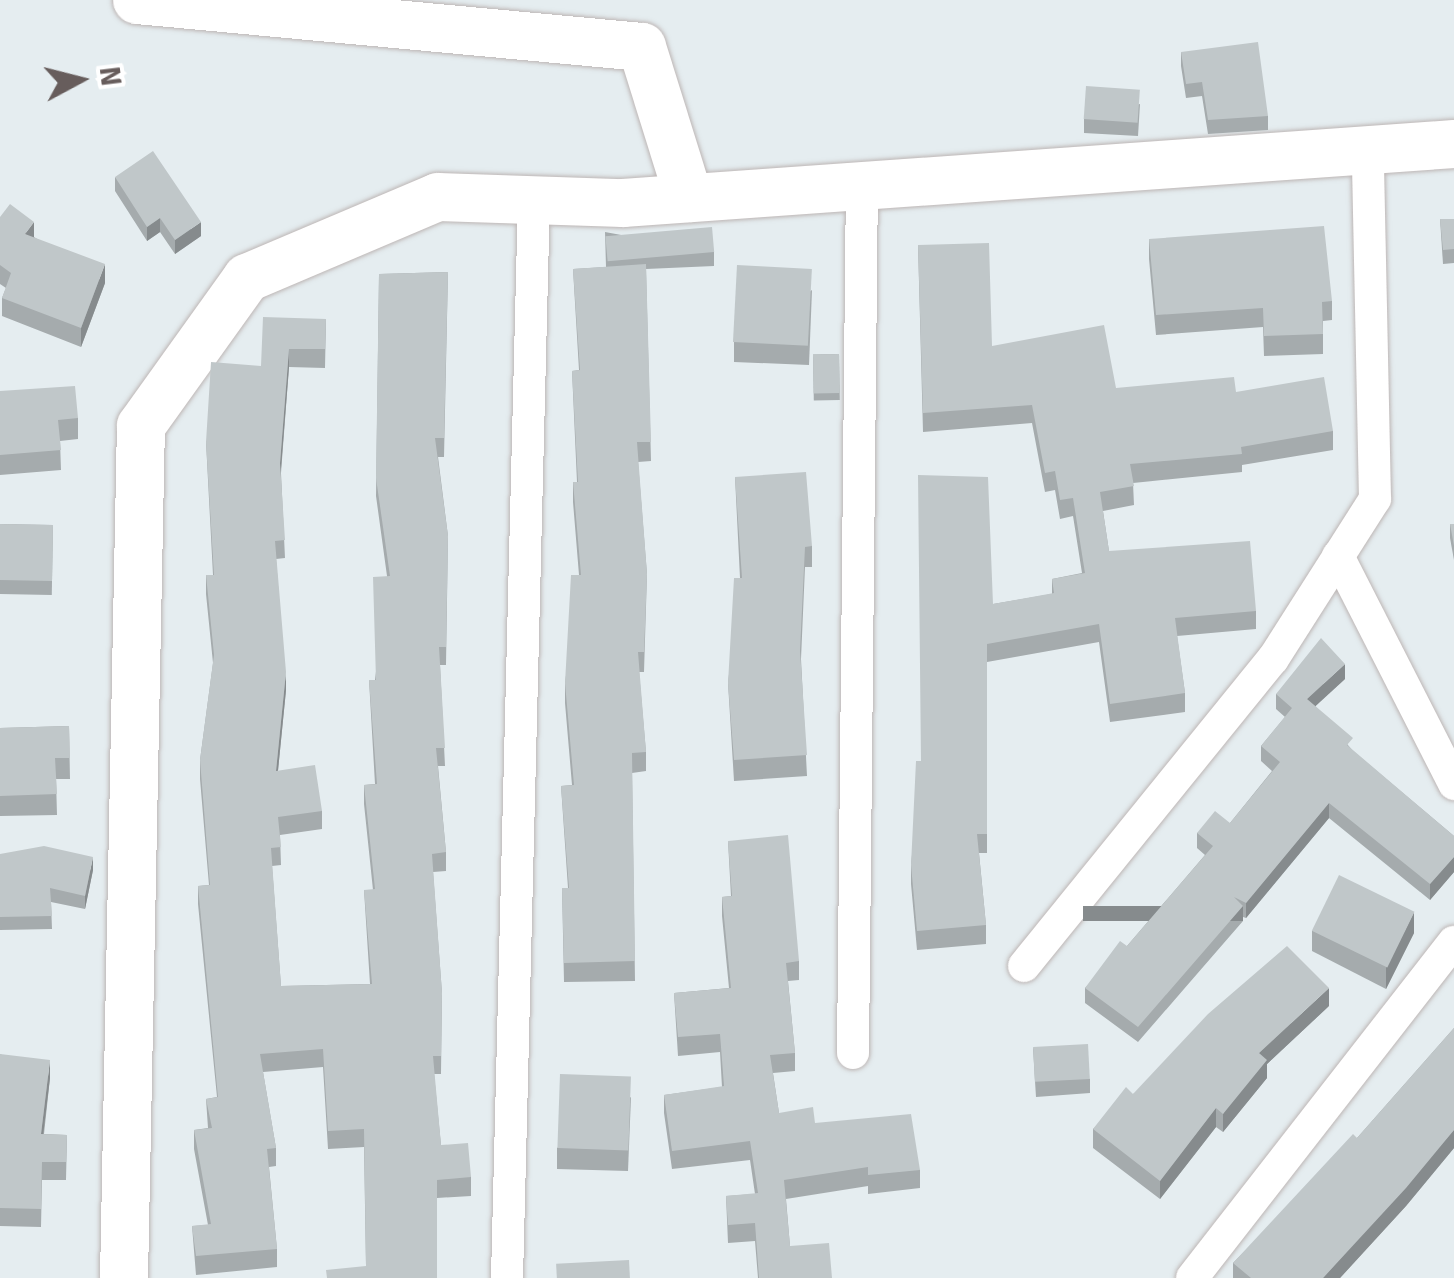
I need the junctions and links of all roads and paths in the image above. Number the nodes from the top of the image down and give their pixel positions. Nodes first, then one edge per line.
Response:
1 (137, 0) edge
2 (194, 3) edge
3 (428, 14) edge
4 (1454, 144) edge
5 (1368, 152) junction
6 (862, 186) junction
7 (688, 198) junction
8 (534, 200) junction
9 (1338, 556) junction
10 (1454, 784) edge
11 (1454, 942) edge
12 (1024, 966) dead end
13 (853, 1053) dead end
14 (124, 1278) edge
15 (507, 1278) edge
16 (1192, 1278) edge

1 - 2 street
2 - 3 street
3 - 7 street
4 - 5 street
5 - 6 street
5 - 9 street
6 - 7 street
6 - 13 street
7 - 8 street
8 - 14 street
8 - 15 street
9 - 10 street
9 - 12 street
11 - 16 street

